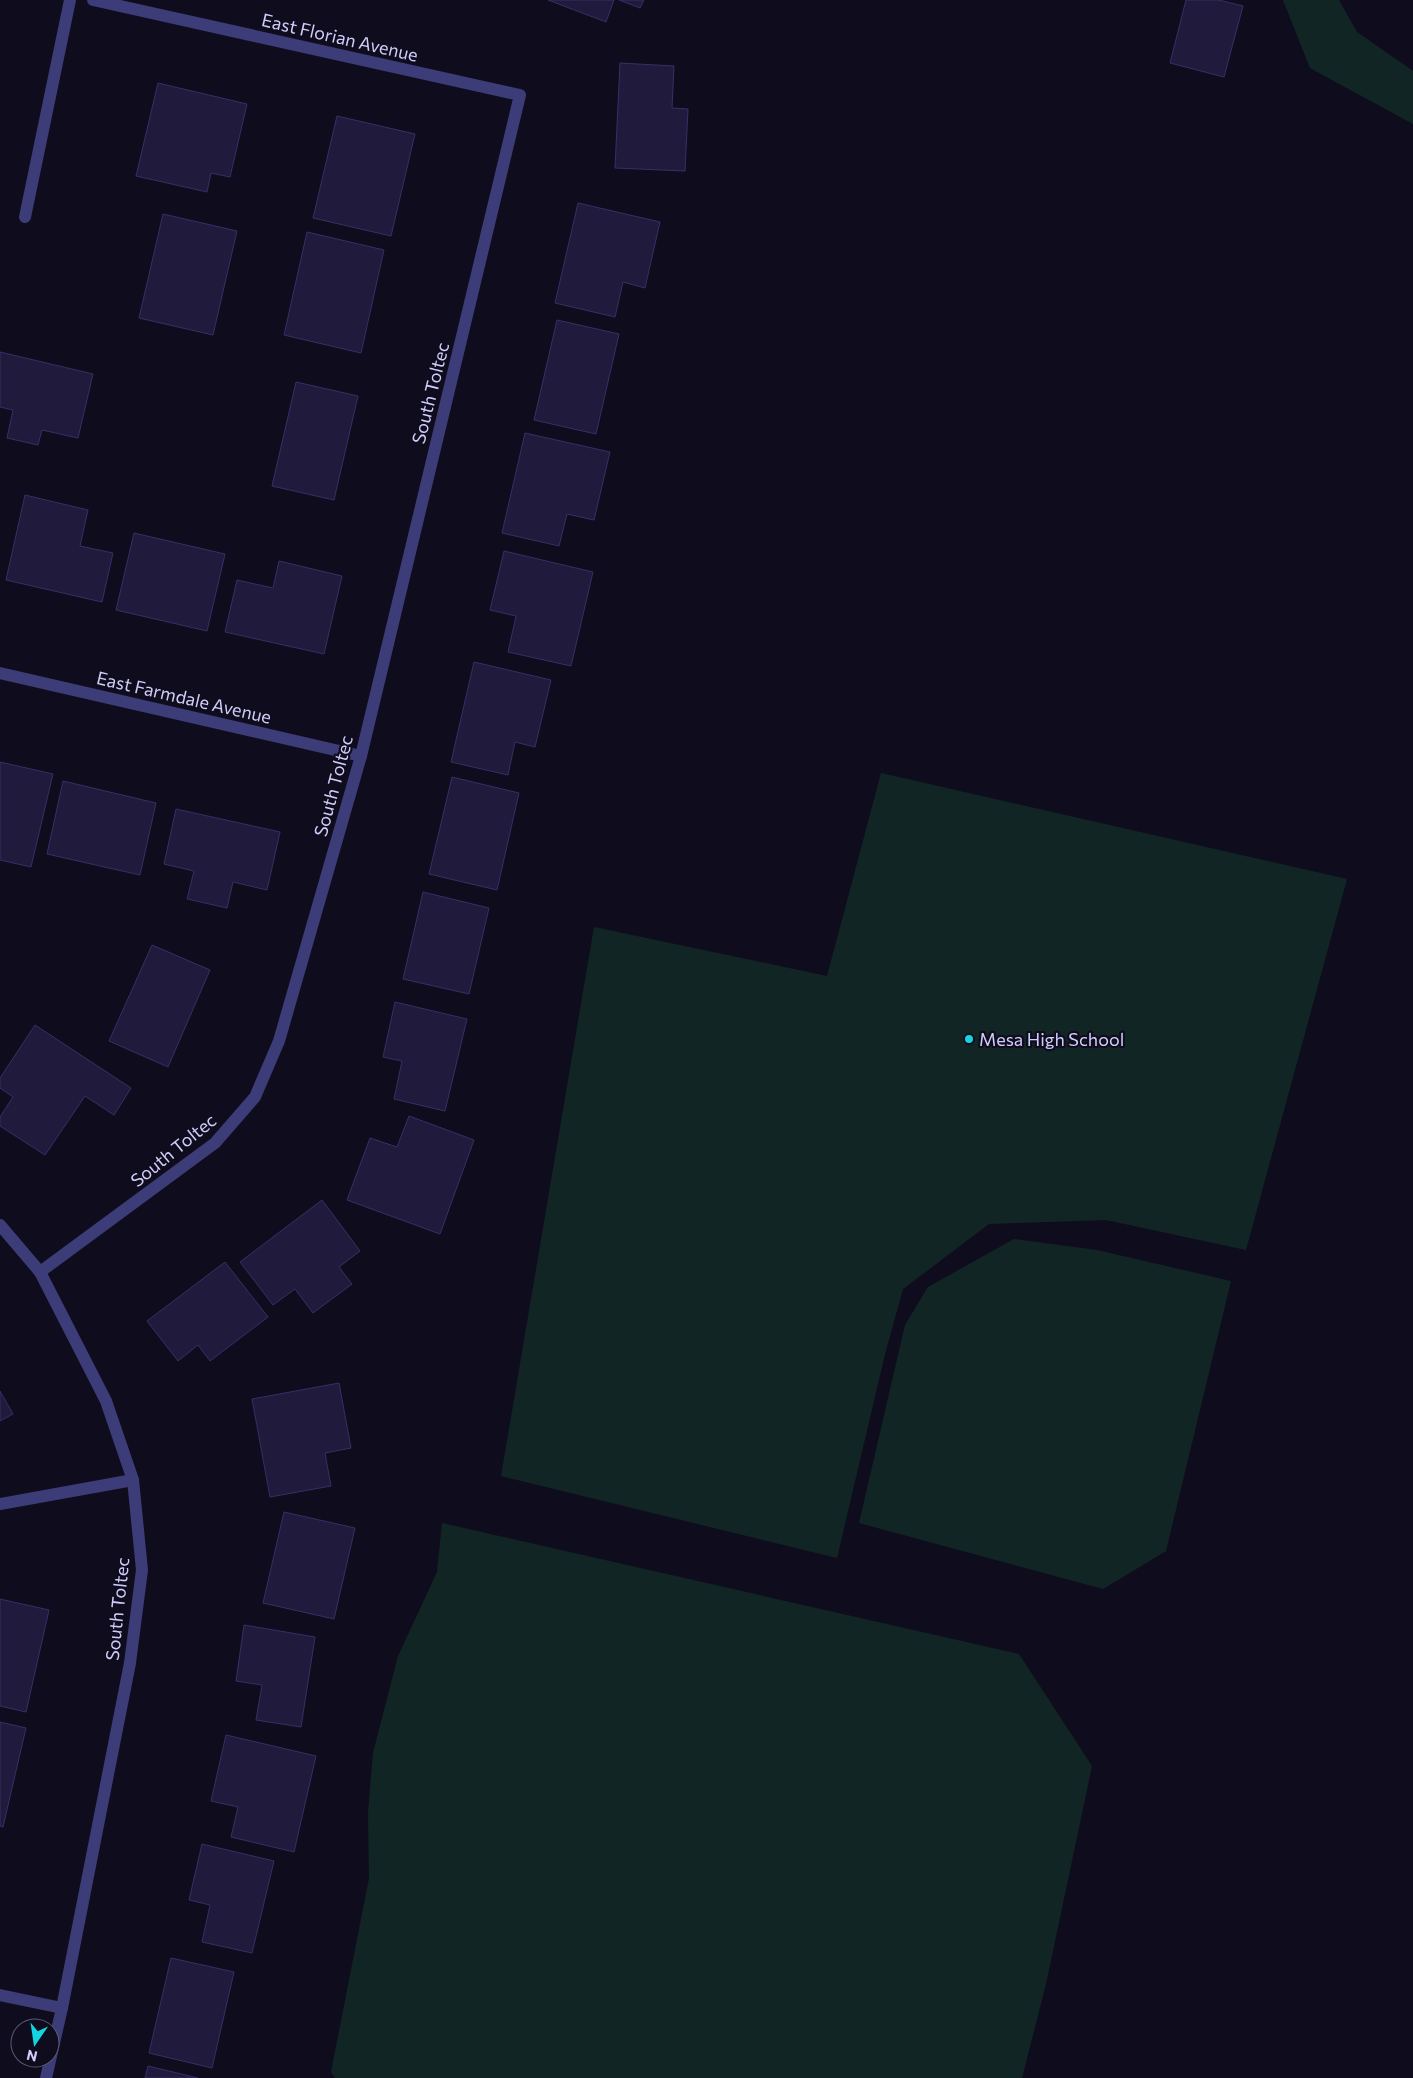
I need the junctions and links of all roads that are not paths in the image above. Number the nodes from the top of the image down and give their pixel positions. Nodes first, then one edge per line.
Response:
1 (70, 0) edge
2 (93, 0) edge
3 (520, 95) joint
4 (25, 217) dead end
5 (0, 673) edge
6 (361, 756) junction
7 (0, 1225) edge
8 (40, 1272) junction
9 (133, 1480) junction
10 (0, 1504) edge
11 (0, 1995) edge
12 (62, 2008) junction
13 (46, 2078) edge

1 - 4 street
2 - 3 street, East Florian Avenue
3 - 6 street, South Toltec
5 - 6 street, East Farmdale Avenue
6 - 8 street, South Toltec
7 - 8 street
8 - 9 street, South Toltec
9 - 10 street
9 - 12 street, South Toltec
11 - 12 street
12 - 13 street, South Toltec

